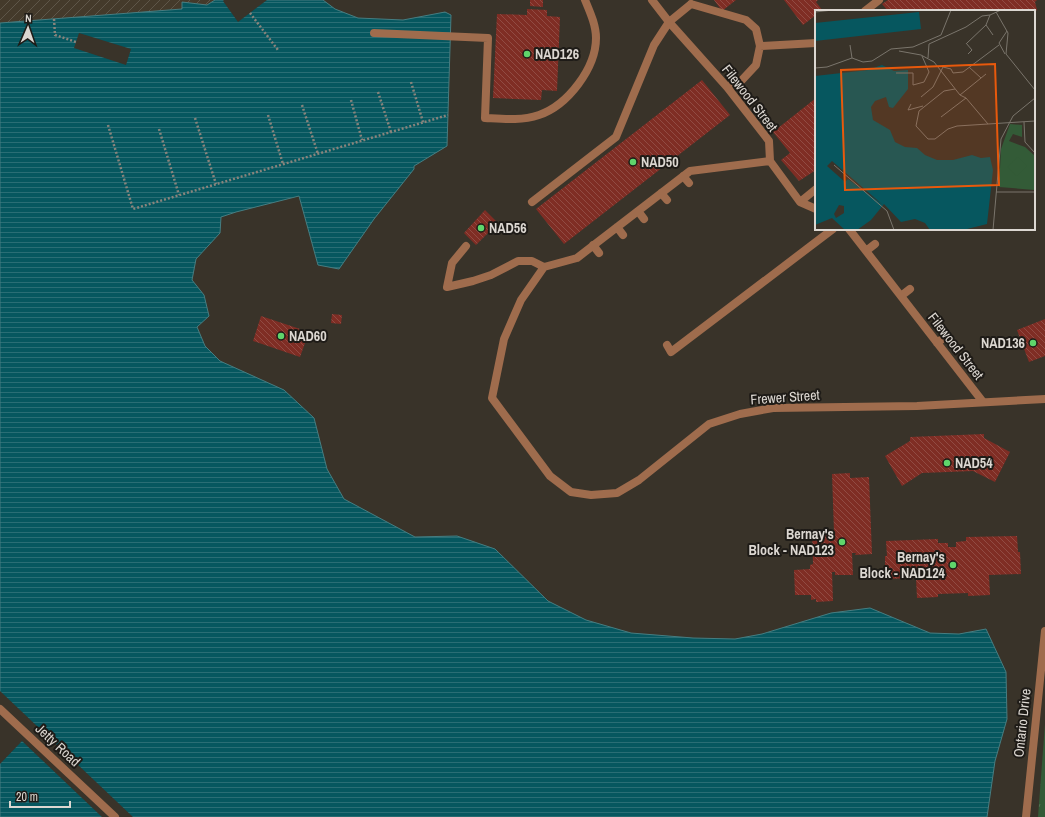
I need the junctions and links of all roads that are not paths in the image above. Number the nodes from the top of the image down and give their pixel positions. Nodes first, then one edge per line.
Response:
1 (585, 0) edge
2 (652, 0) edge
3 (880, 0) edge
4 (690, 2) edge
5 (868, 10) edge
6 (669, 22) junction
7 (374, 33) dead end
8 (815, 43) edge
9 (760, 46) junction
10 (727, 86) junction
11 (770, 160) junction
12 (683, 176) junction
13 (689, 183) dead end
14 (815, 190) edge
15 (661, 193) junction
16 (667, 200) dead end
17 (532, 202) dead end
18 (800, 202) junction
19 (815, 209) edge
20 (638, 211) junction
21 (644, 219) dead end
22 (617, 227) junction
23 (831, 230) edge
24 (850, 230) edge
25 (623, 235) dead end
26 (875, 244) dead end
27 (593, 245) junction
28 (466, 246) dead end
29 (866, 251) junction
30 (599, 253) dead end
31 (544, 267) junction
32 (910, 289) dead end
33 (901, 296) junction
34 (946, 336) dead end
35 (937, 343) junction
36 (667, 345) dead end
37 (1045, 399) edge
38 (983, 402) junction
39 (1045, 631) edge
40 (0, 709) edge
41 (115, 817) edge
42 (1026, 817) edge

1 - 7 lane
2 - 6 lane, Filewood Street
3 - 5 lane
4 - 6 lane
4 - 9 lane
6 - 10 lane, Filewood Street
6 - 17 lane
8 - 9 lane
9 - 10 lane
10 - 11 lane, Filewood Street
11 - 12 lane
11 - 18 lane
12 - 13 lane
12 - 15 lane
14 - 18 lane
15 - 16 lane
15 - 20 lane
18 - 19 lane
20 - 21 lane
20 - 22 lane
22 - 25 lane
22 - 27 lane
23 - 36 lane
24 - 29 lane, Filewood Street
26 - 29 lane
27 - 30 lane
27 - 31 lane
28 - 31 lane
29 - 33 lane, Filewood Street
31 - 38 lane, Frewer Street
32 - 33 lane
33 - 35 lane, Filewood Street
34 - 35 lane
35 - 38 lane, Filewood Street
37 - 38 lane, Frewer Street
39 - 42 lane, Ontario Drive
40 - 41 lane, Jetty Road

